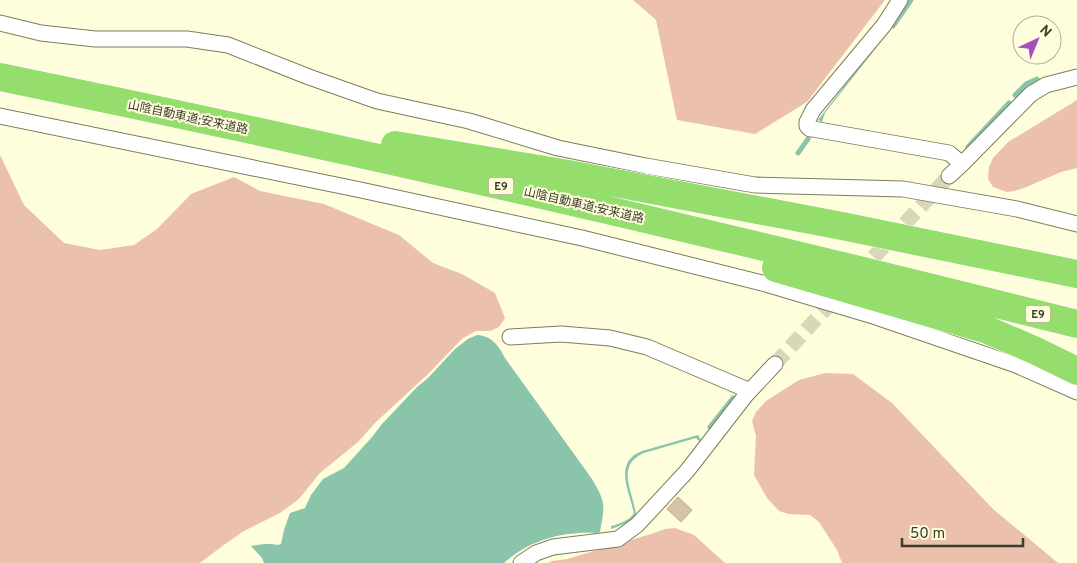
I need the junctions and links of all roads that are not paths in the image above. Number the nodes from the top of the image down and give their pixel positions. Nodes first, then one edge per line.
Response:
1 (900, 0) edge
2 (0, 23) edge
3 (1077, 77) edge
4 (0, 78) edge
5 (0, 116) edge
6 (191, 116) junction
7 (351, 152) junction
8 (962, 164) junction
9 (949, 176) tunnel mouth
10 (1077, 224) edge
11 (1077, 274) edge
12 (1077, 324) edge
13 (510, 337) dead end
14 (775, 364) tunnel mouth
15 (1077, 371) edge
16 (750, 392) junction
17 (1077, 392) edge
18 (521, 563) edge

1 - 8 street
2 - 10 street
3 - 8 street
4 - 6 highway, 山陰自動車道;安来道路 / E9
5 - 17 street
6 - 7 highway, 山陰自動車道;安来道路 / E9
6 - 11 highway
7 - 12 highway, 山陰自動車道;安来道路 / E9
7 - 15 highway
8 - 9 street
13 - 16 street
14 - 16 street
16 - 18 street

